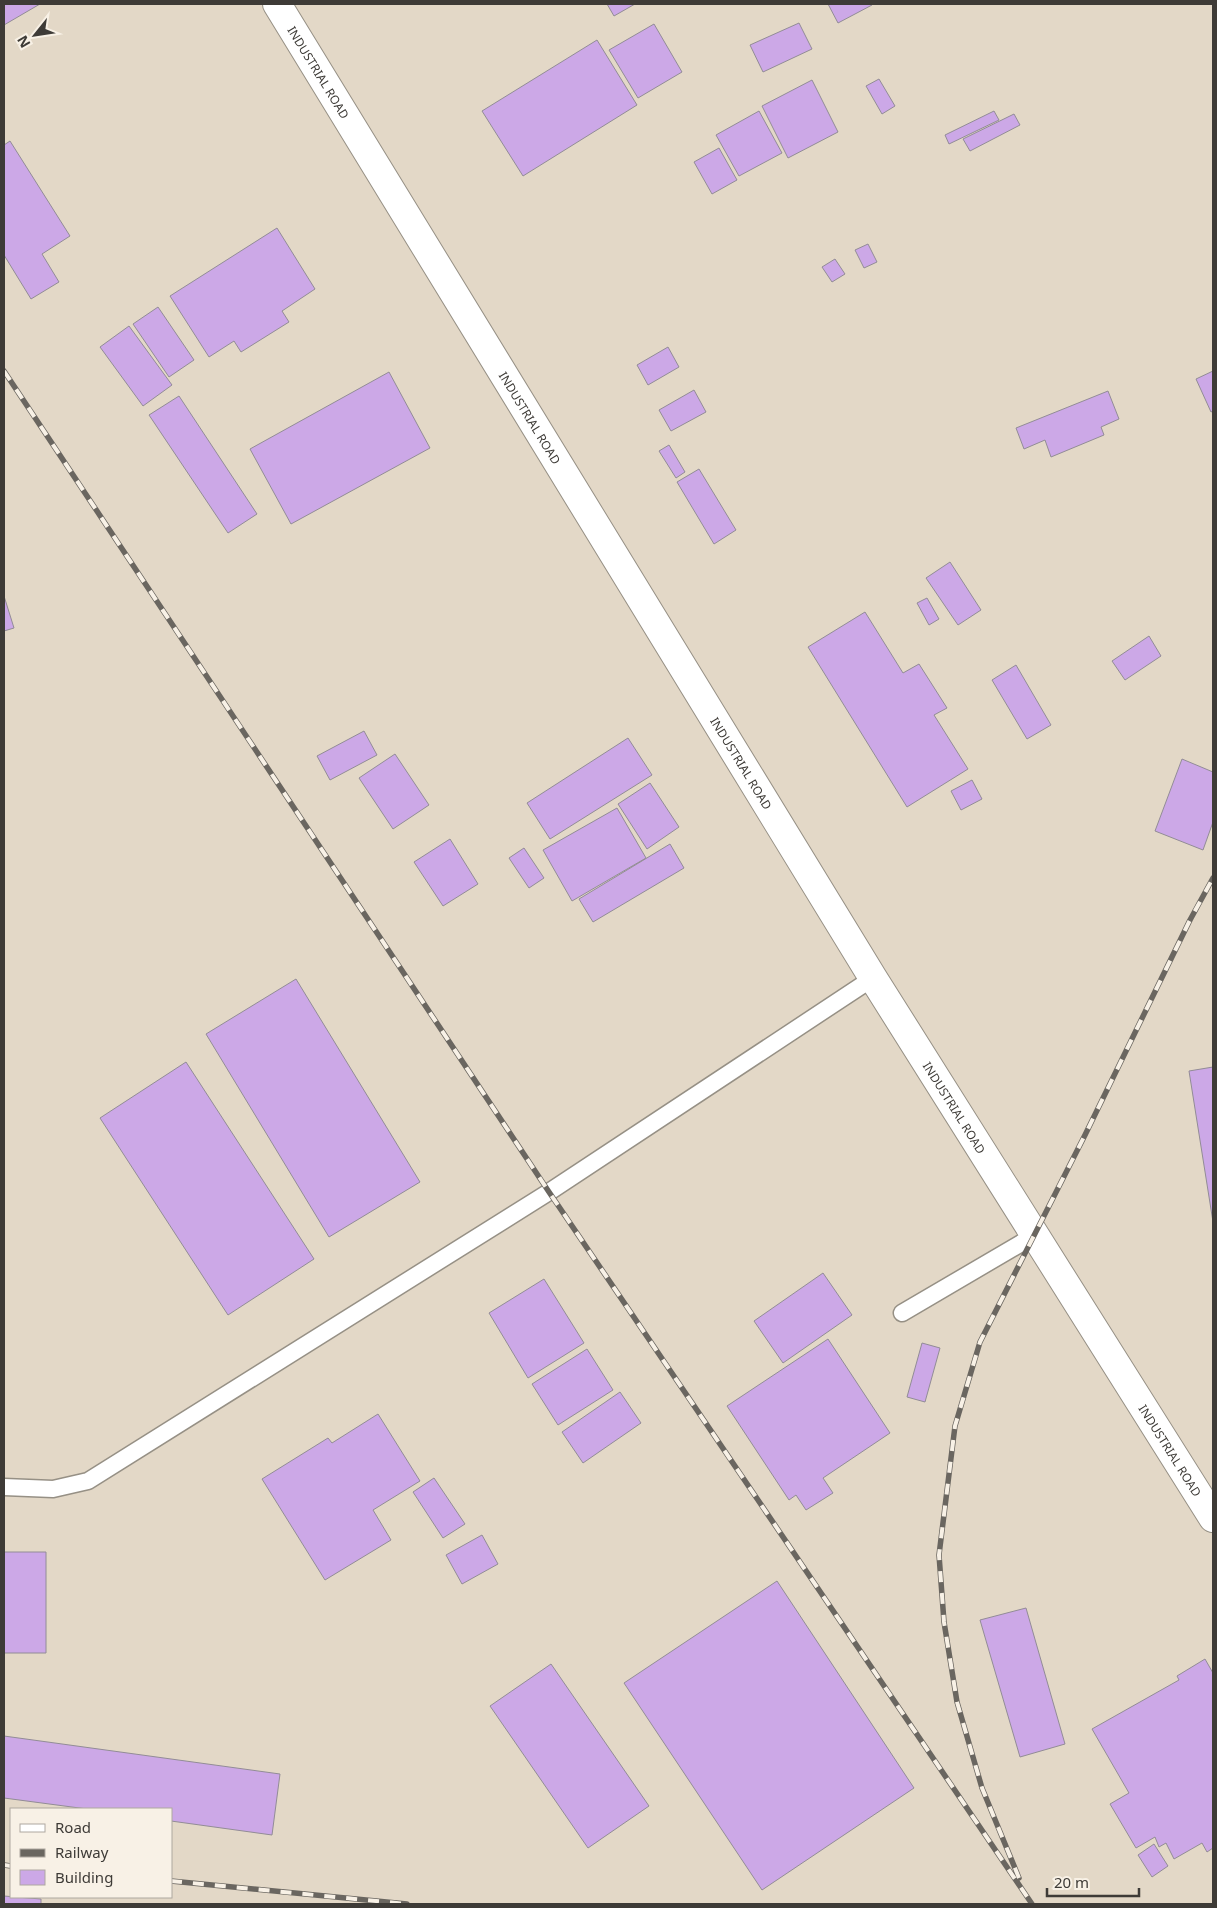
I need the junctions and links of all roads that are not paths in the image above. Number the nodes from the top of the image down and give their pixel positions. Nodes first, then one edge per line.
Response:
1 (277, 4) edge
2 (873, 978) junction
3 (1035, 1235) junction
4 (902, 1314) dead end
5 (4, 1487) edge
6 (1213, 1518) edge

1 - 2 street, INDUSTRIAL ROAD
2 - 3 street, INDUSTRIAL ROAD
2 - 5 lane
3 - 4 lane
3 - 6 street, INDUSTRIAL ROAD

